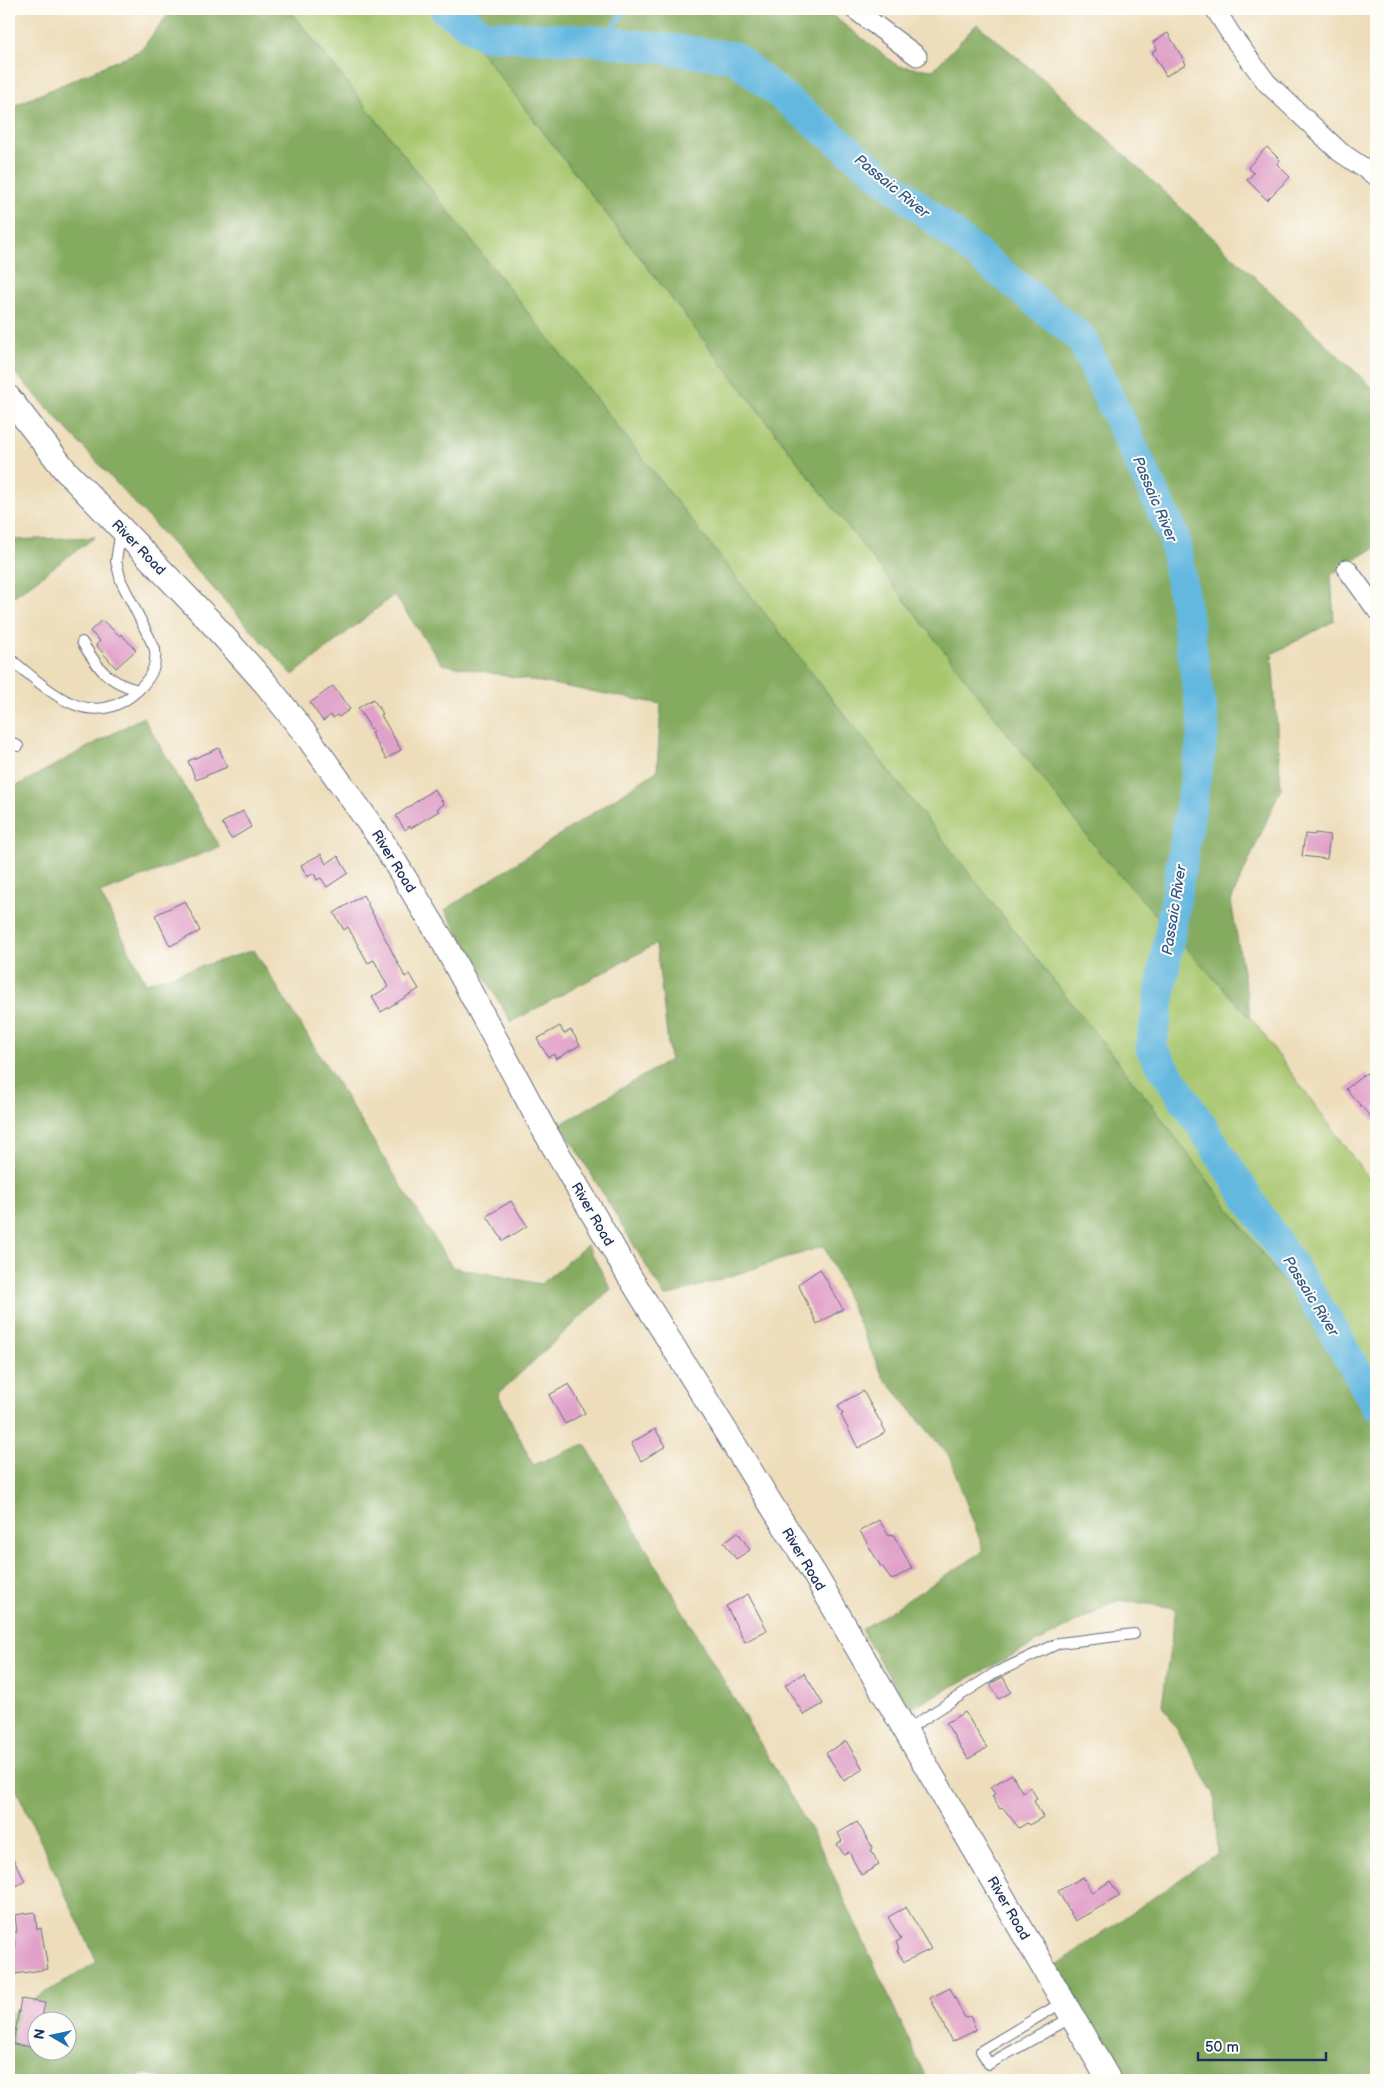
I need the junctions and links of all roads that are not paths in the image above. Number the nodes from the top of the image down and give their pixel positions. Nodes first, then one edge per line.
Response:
1 (854, 9) edge
2 (1215, 9) edge
3 (917, 56) dead end
4 (1376, 176) edge
5 (9, 398) edge
6 (122, 529) junction
7 (1347, 569) dead end
8 (1376, 609) edge
9 (82, 642) dead end
10 (9, 658) edge
11 (138, 690) junction
12 (1134, 1634) dead end
13 (905, 1731) junction
14 (1068, 2009) junction
15 (1109, 2080) edge

1 - 3 street
2 - 4 street
5 - 6 street, River Road
6 - 11 lane
6 - 13 street, River Road
7 - 8 street
9 - 11 lane
10 - 11 lane
12 - 13 lane
13 - 14 street, River Road
14 - 14 lane
14 - 15 street, River Road

